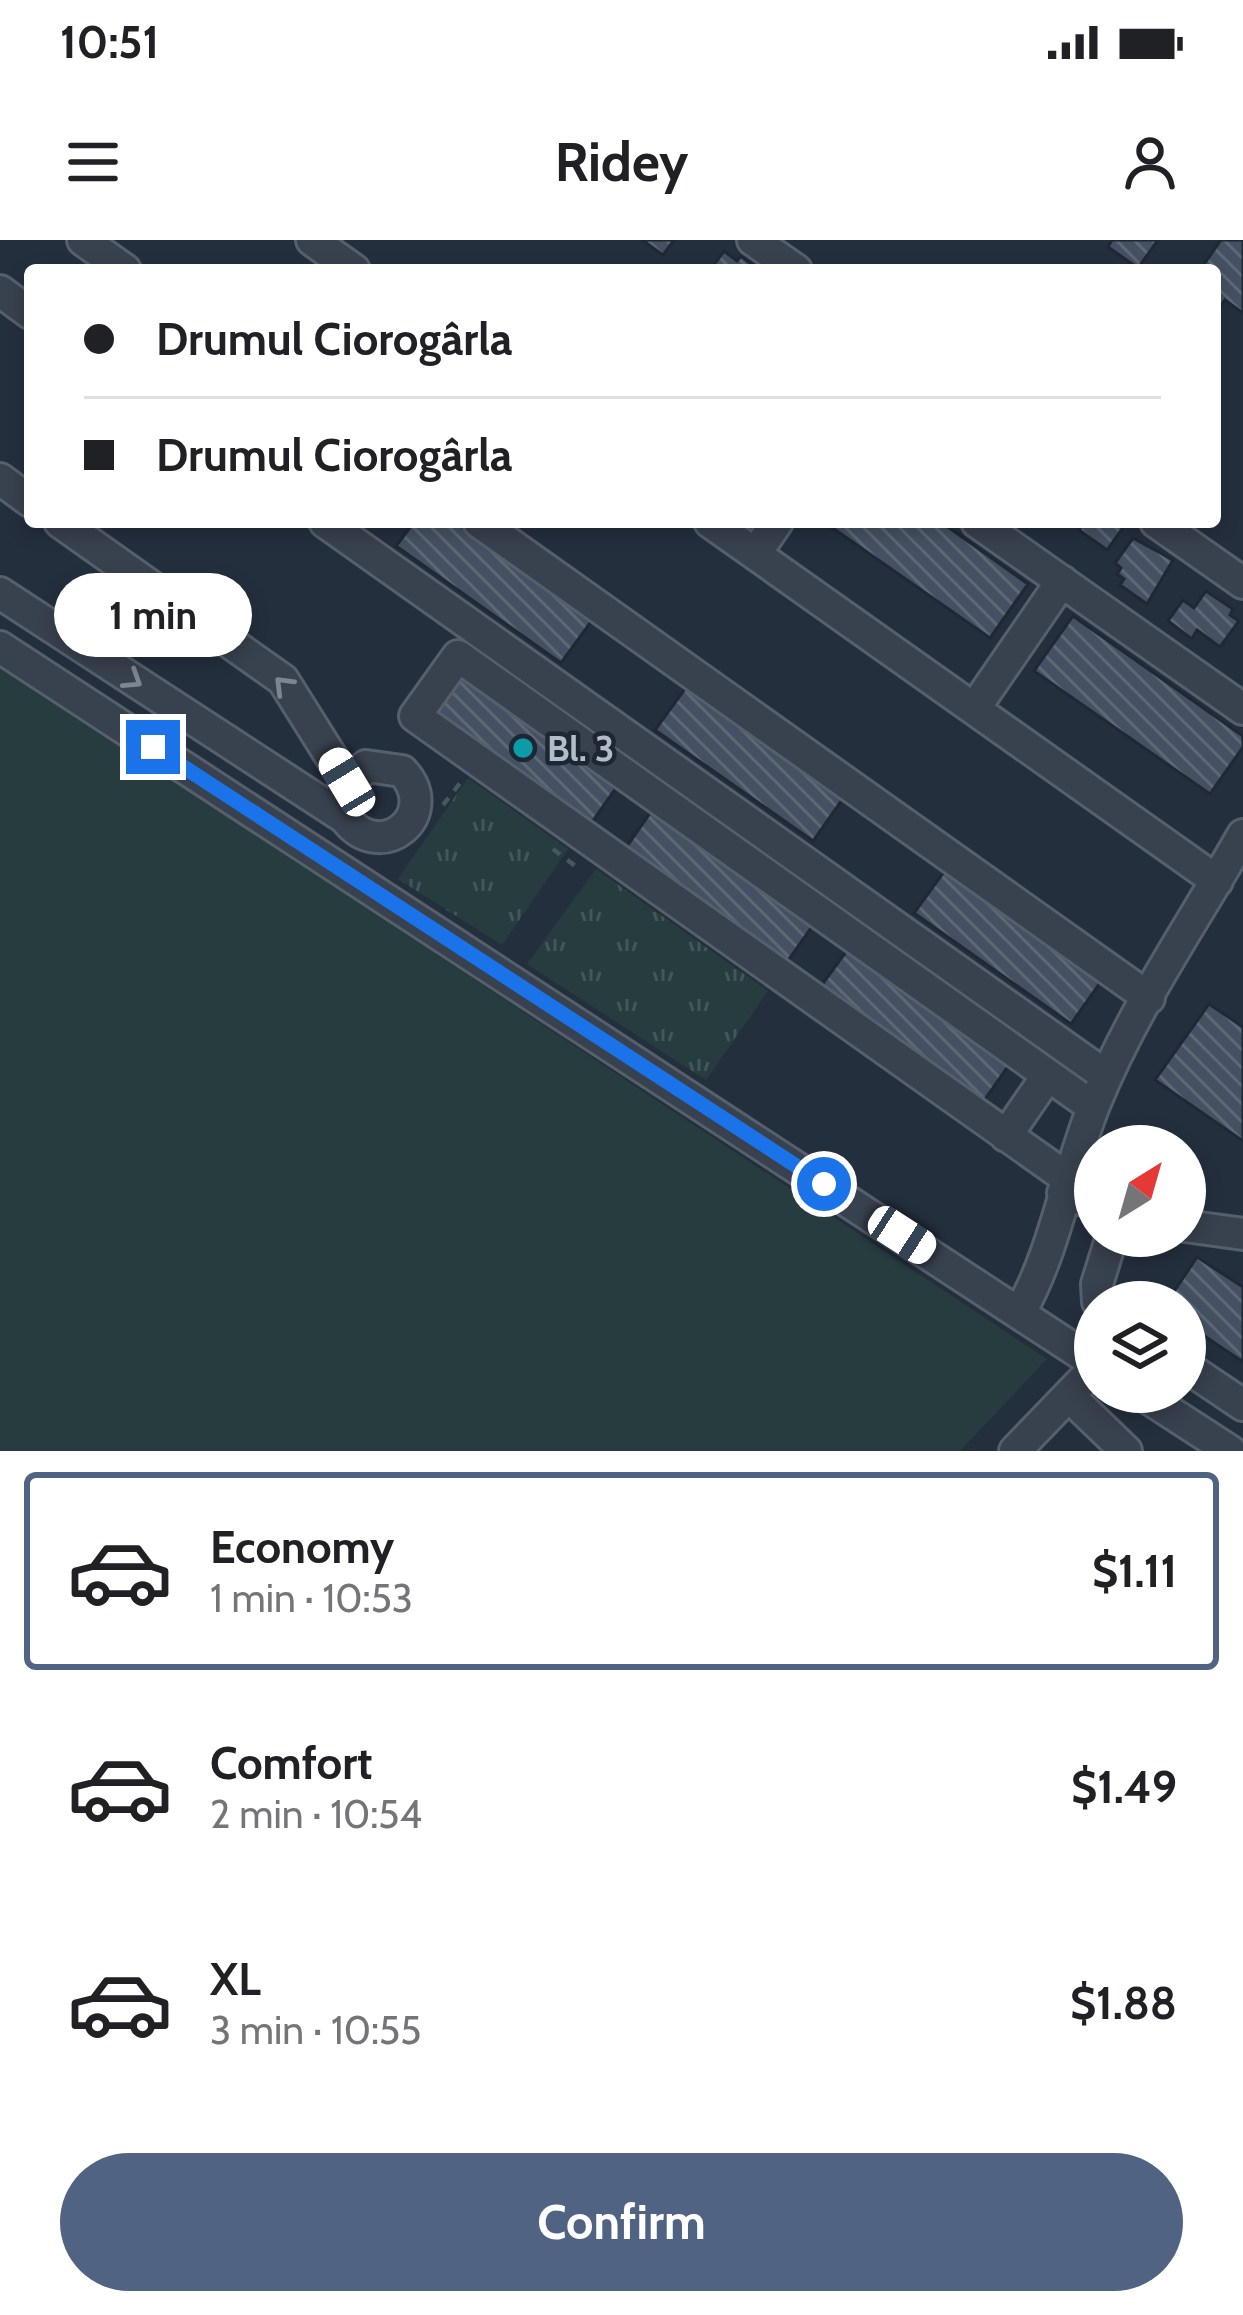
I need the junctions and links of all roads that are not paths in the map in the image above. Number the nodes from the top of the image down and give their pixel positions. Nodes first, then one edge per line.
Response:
1 (83, 240) edge
2 (312, 240) edge
3 (753, 240) edge
4 (117, 264) edge
5 (346, 264) edge
6 (787, 264) edge
7 (68, 528) edge
8 (333, 528) edge
9 (487, 528) edge
10 (718, 528) edge
11 (773, 528) edge
12 (986, 528) edge
13 (1165, 528) edge
14 (755, 554) junction
15 (1062, 581) junction
16 (1243, 583) edge
17 (0, 593) edge
18 (0, 647) edge
19 (974, 709) junction
20 (1243, 709) edge
21 (347, 782) junction
22 (345, 818) junction
23 (1243, 835) edge
24 (306, 847) junction
25 (1217, 881) junction
26 (1149, 998) junction
27 (1048, 1075) junction
28 (1106, 1076) junction
29 (1093, 1107) junction
30 (1006, 1136) junction
31 (1065, 1185) junction
32 (1074, 1191) edge
33 (1206, 1229) edge
34 (1243, 1234) edge
35 (1019, 1312) junction
36 (1074, 1351) edge
37 (1206, 1380) edge
38 (1074, 1390) edge
39 (1069, 1396) junction
40 (1243, 1405) edge
41 (1171, 1413) edge
42 (1108, 1445) edge
43 (1015, 1451) edge
44 (1230, 1451) edge

1 - 4 street
2 - 5 street
3 - 6 street
21 -> 7 street
8 - 28 street
9 - 26 street
10 - 14 street
11 - 14 street
12 - 15 street
13 - 16 street
14 - 19 street
15 - 19 street
15 - 20 street
17 -> 22 street
18 - 24 street
19 - 25 street
21 - 22 street
21 - 22 street
22 - 24 street
23 - 25 street
24 - 35 street
25 - 26 street
26 - 28 street
27 - 29 street
27 - 30 street
27 - 30 street
28 - 29 street
29 - 31 street
30 - 31 street
31 - 32 street
31 - 35 street
33 - 34 street
35 - 36 street
37 - 40 street
38 - 39 street
39 - 42 street
39 - 43 street
41 - 44 street

